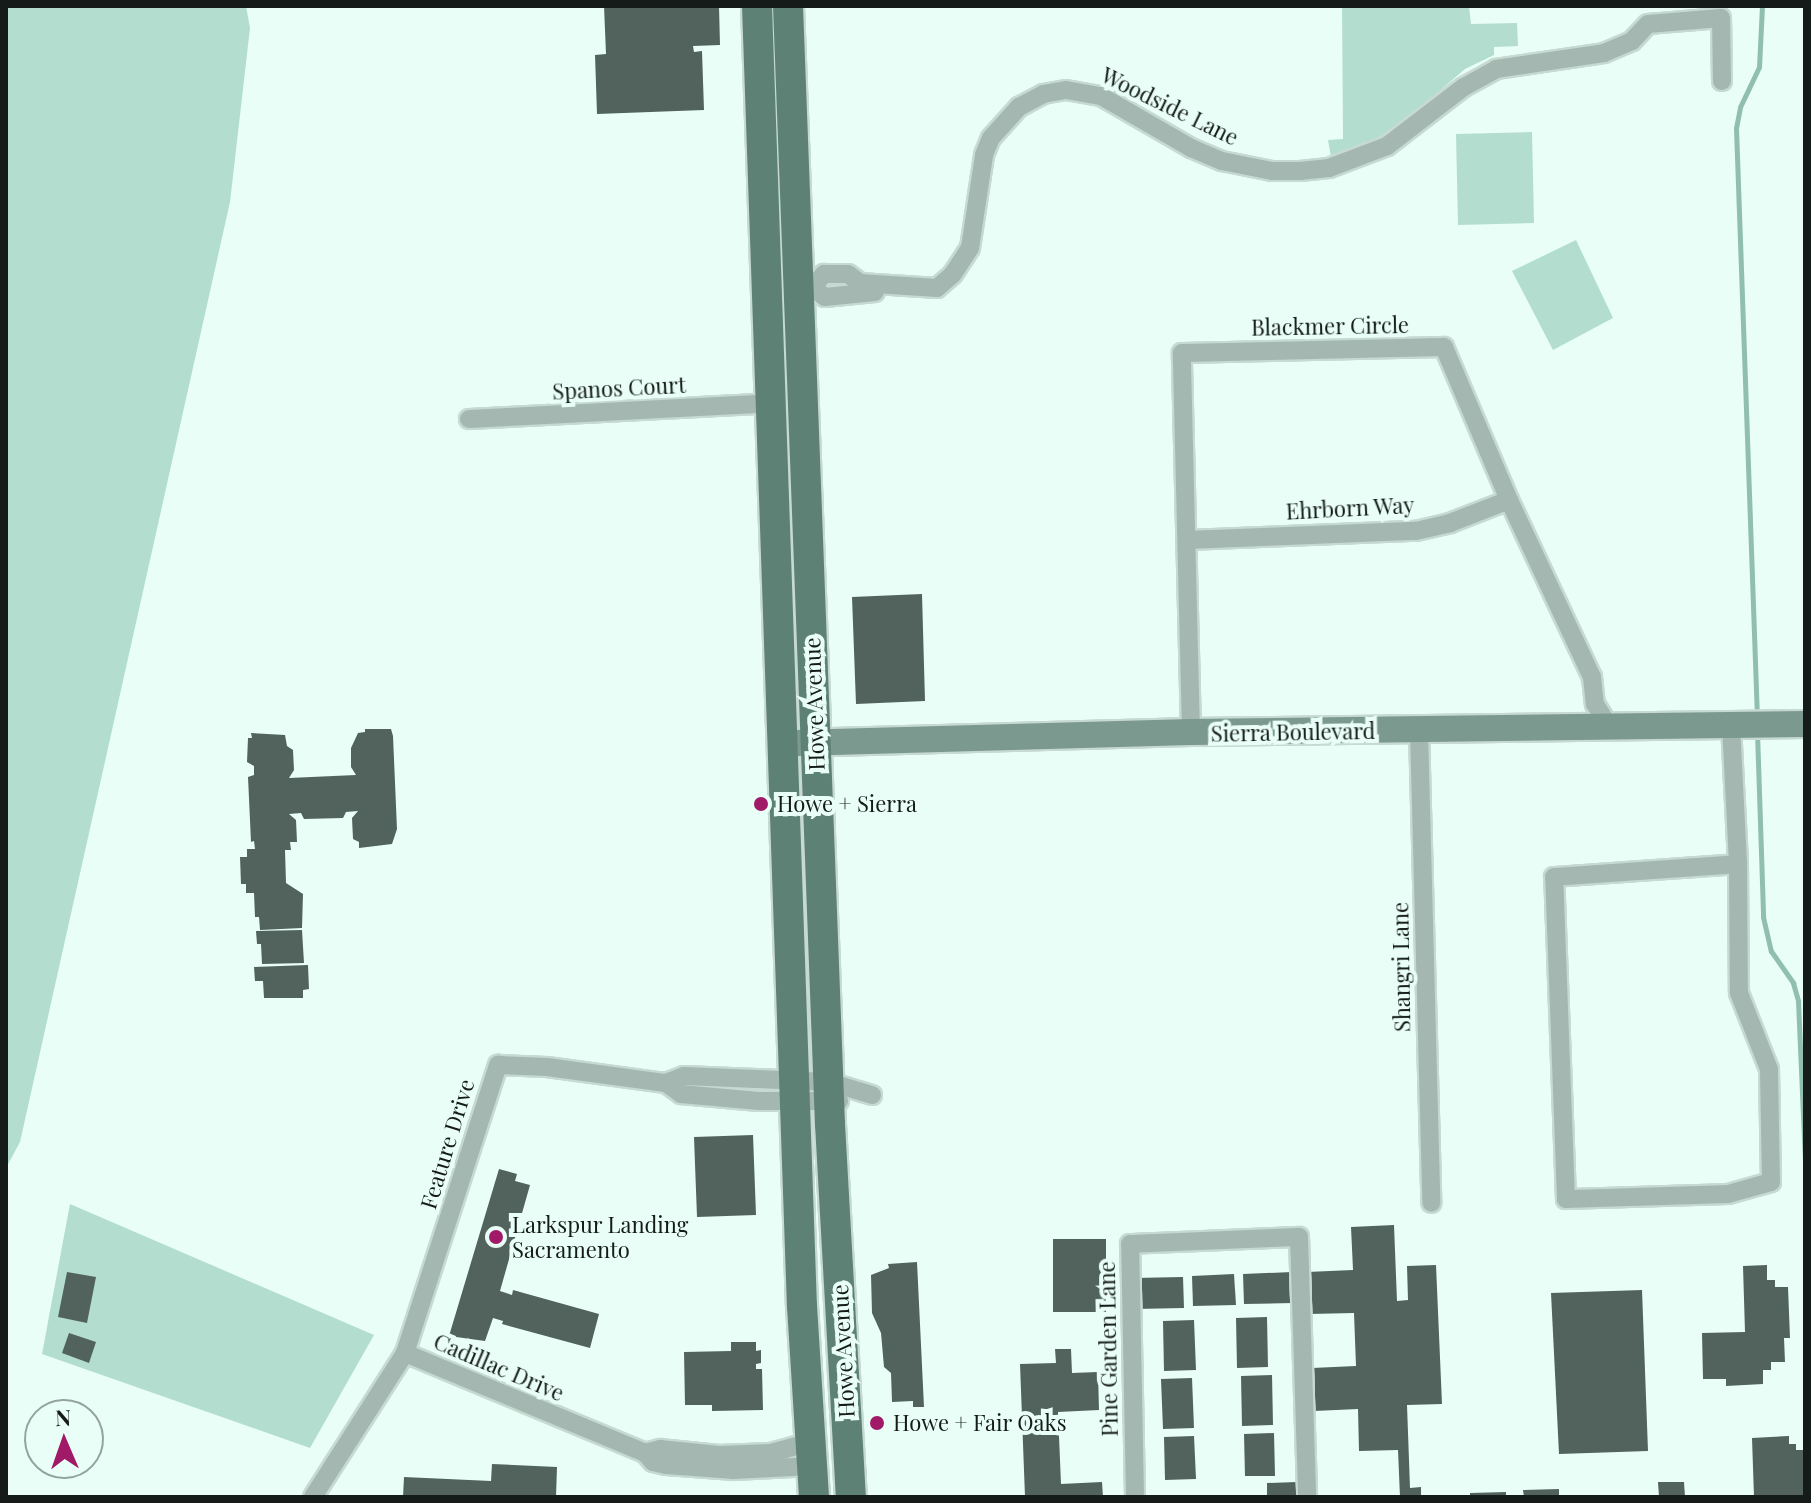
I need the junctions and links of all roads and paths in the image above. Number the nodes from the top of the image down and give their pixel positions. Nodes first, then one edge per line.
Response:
1 (757, 6) edge
2 (788, 6) edge
3 (1656, 6) edge
4 (1648, 24) junction
5 (1722, 81) dead end
6 (763, 165) junction
7 (806, 287) junction
8 (772, 403) junction
9 (469, 419) dead end
10 (1509, 500) junction
11 (1188, 540) junction
12 (810, 561) junction
13 (1805, 724) edge
14 (1747, 725) junction
15 (1609, 726) junction
16 (1419, 730) junction
17 (1191, 732) junction
18 (815, 743) junction
19 (781, 744) junction
20 (1738, 864) junction
21 (794, 1092) junction
22 (829, 1093) junction
23 (1431, 1203) dead end
24 (405, 1353) junction
25 (812, 1454) junction
26 (313, 1497) edge
27 (814, 1497) edge
28 (851, 1497) edge
29 (1135, 1497) edge
30 (1307, 1497) edge

1 - 6 main road, Howe Avenue
2 - 7 main road, Howe Avenue
3 - 4 street, Woodside Lane
4 - 5 street
4 - 7 street, Woodside Lane
6 - 7 main road
6 - 8 main road, Howe Avenue
7 - 12 main road, Howe Avenue
8 - 9 street, Spanos Court
8 - 12 main road
8 - 19 main road, Howe Avenue
10 - 11 street, Ehrborn Way
10 - 11 street, Blackmer Circle
10 - 15 street, Blackmer Circle
11 - 17 street, Blackmer Circle
12 - 18 main road, Howe Avenue
13 - 14 street, Sierra Boulevard
14 - 15 street, Sierra Boulevard
14 - 20 street
15 - 16 street, Sierra Boulevard
16 - 17 street, Sierra Boulevard
16 - 23 street, Shangri Lane
17 - 18 street, Sierra Boulevard
18 - 19 street, Sierra Boulevard
18 - 22 main road, Howe Avenue
19 - 21 main road, Howe Avenue
20 - 20 street
21 - 22 street, Feature Drive
21 - 24 street, Feature Drive
21 - 25 main road, Howe Avenue
22 - 28 main road, Howe Avenue
24 - 25 street, Cadillac Drive
24 - 26 street, Cadillac Drive
25 - 27 main road, Howe Avenue
29 - 30 street, Pine Garden Lane

